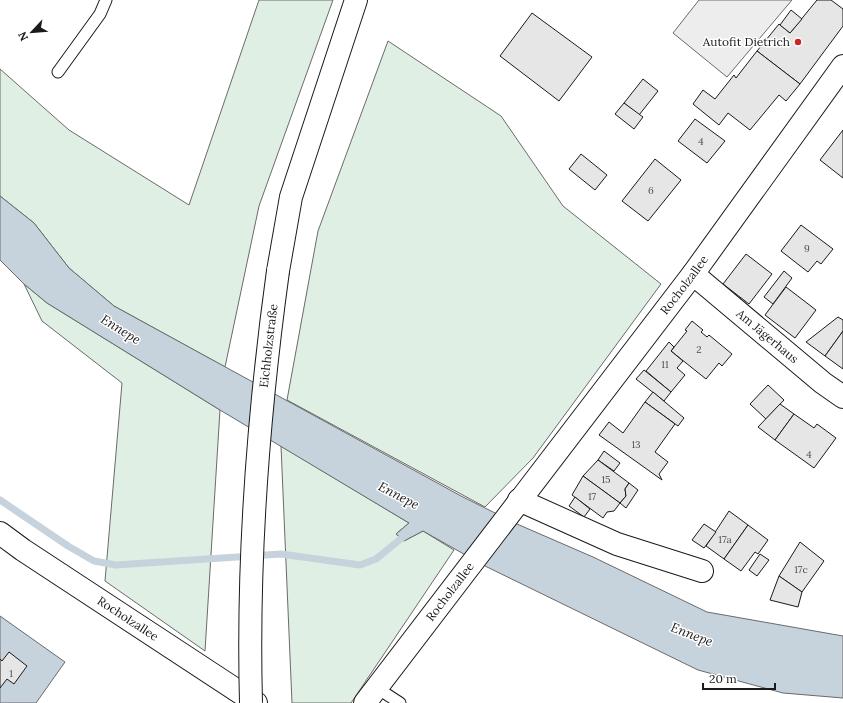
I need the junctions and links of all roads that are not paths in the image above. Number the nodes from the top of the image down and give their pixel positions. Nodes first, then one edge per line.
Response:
1 (106, 0) edge
2 (356, 0) edge
3 (843, 66) edge
4 (58, 72) dead end
5 (693, 274) junction
6 (843, 397) edge
7 (520, 500) junction
8 (0, 533) edge
9 (702, 571) dead end
10 (371, 695) edge
11 (251, 703) edge
12 (256, 703) edge
13 (400, 703) edge

1 - 4 lane
2 - 11 street, Eichholzstraße, bridge
3 - 5 street, Rocholzallee
5 - 6 street, Am Jägerhaus
5 - 7 street, Rocholzallee
7 - 9 street
7 - 10 street, Rocholzallee
8 - 12 street, Rocholzallee
10 - 13 lane

